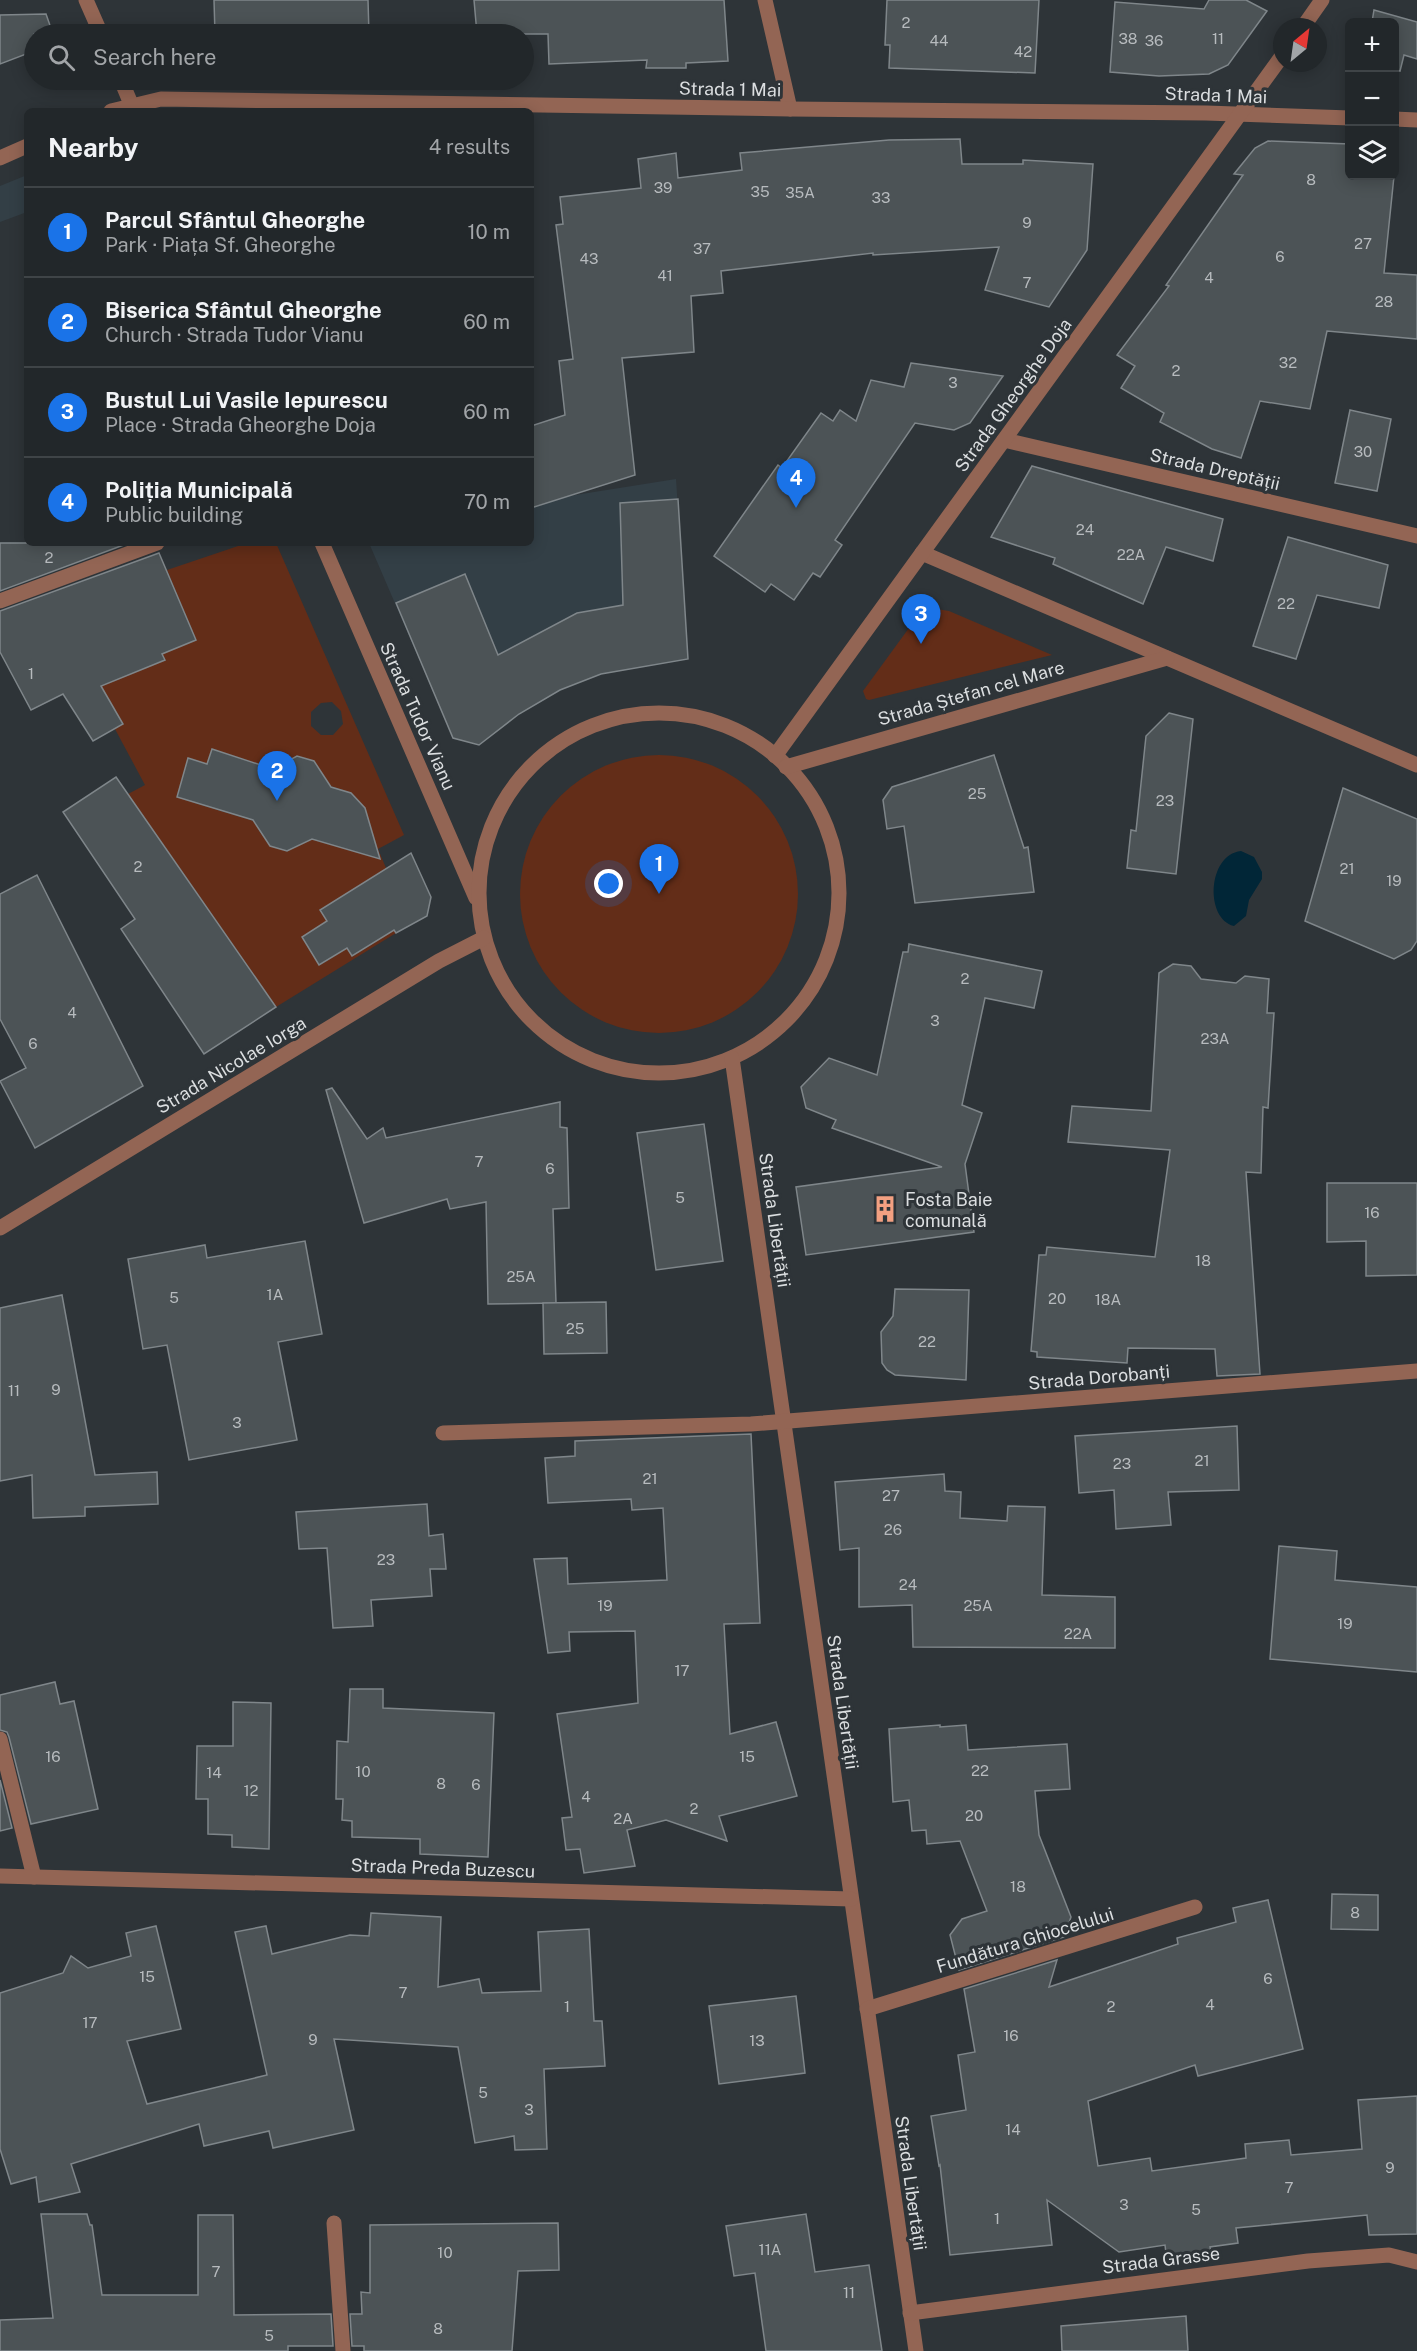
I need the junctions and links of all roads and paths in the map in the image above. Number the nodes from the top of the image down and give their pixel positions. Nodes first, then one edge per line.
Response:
1 (86, 0) edge
2 (765, 0) edge
3 (1322, 0) edge
4 (1309, 18) edge
5 (97, 24) edge
6 (1273, 68) edge
7 (125, 90) edge
8 (133, 108) edge
9 (790, 110) junction
10 (1239, 115) junction
11 (1345, 118) edge
12 (1399, 119) edge
13 (1417, 120) edge
14 (24, 147) edge
15 (0, 158) edge
16 (1004, 440) junction
17 (1417, 536) edge
18 (149, 546) edge
19 (323, 546) edge
20 (922, 553) junction
21 (0, 602) edge
22 (1167, 658) junction
23 (781, 762) junction
24 (1417, 765) edge
25 (478, 904) junction
26 (484, 938) junction
27 (732, 1058) junction
28 (0, 1228) edge
29 (1417, 1371) edge
30 (784, 1421) junction
31 (443, 1433) dead end
32 (0, 1739) edge
33 (0, 1876) edge
34 (34, 1877) junction
35 (851, 1899) junction
36 (1195, 1907) dead end
37 (867, 2009) junction
38 (334, 2223) dead end
39 (1417, 2262) edge
40 (910, 2313) junction
41 (343, 2351) edge
42 (916, 2351) edge

1 - 5 street
2 - 9 street
3 - 4 street
6 - 10 street, Strada Gheorghe Doja
7 - 8 street
8 - 9 street, Strada 1 Mai
9 - 10 street, Strada 1 Mai
10 - 11 street, Strada 1 Mai
10 - 16 street, Strada Gheorghe Doja
12 - 13 street
14 - 15 street
16 - 17 street, Strada Dreptății
16 - 20 street, Strada Gheorghe Doja
18 - 21 street
19 - 25 street, Strada Tudor Vianu
20 - 22 street
20 - 23 street, Strada Gheorghe Doja
22 - 23 street, Strada Ștefan cel Mare
22 - 24 street
23 - 25 street
23 - 27 street
25 - 26 street
26 - 27 street
26 - 28 street, Strada Nicolae Iorga
27 - 30 street, Strada Libertății
29 - 30 street, Strada Dorobanți
30 - 31 street, Strada Dorobanți
30 - 35 street, Strada Libertății
32 - 34 street
33 - 34 street, Strada Preda Buzescu
34 - 35 street, Strada Preda Buzescu
35 - 37 street, Strada Libertății
36 - 37 street, Fundătura Ghiocelului
37 - 40 street, Strada Libertății
38 - 41 street
39 - 40 street, Strada Grasse
40 - 42 street, Strada Libertății

